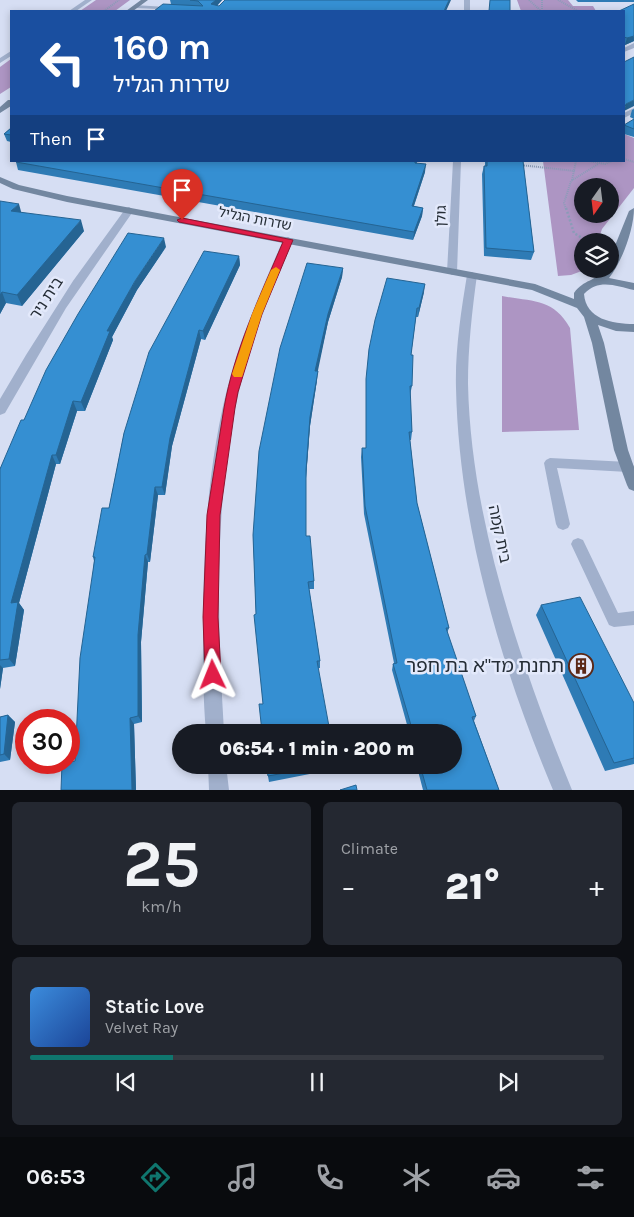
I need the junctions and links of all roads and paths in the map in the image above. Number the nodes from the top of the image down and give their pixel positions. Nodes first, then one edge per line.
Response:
1 (89, 0) edge
2 (119, 0) edge
3 (145, 0) edge
4 (529, 0) edge
5 (558, 0) edge
6 (136, 6) junction
7 (74, 10) edge
8 (105, 10) edge
9 (131, 10) edge
10 (186, 10) edge
11 (541, 10) edge
12 (576, 10) edge
13 (10, 103) edge
14 (0, 111) edge
15 (457, 162) edge
16 (576, 162) edge
17 (592, 162) edge
18 (607, 162) edge
19 (598, 164) junction
20 (519, 165) edge
21 (575, 171) junction
22 (0, 180) edge
23 (572, 181) junction
24 (129, 210) junction
25 (634, 211) edge
26 (574, 233) edge
27 (288, 240) junction
28 (452, 272) junction
29 (472, 275) junction
30 (601, 281) junction
31 (535, 287) junction
32 (583, 287) junction
33 (634, 287) edge
34 (580, 305) junction
35 (589, 316) junction
36 (634, 328) edge
37 (0, 410) edge
38 (628, 468) junction
39 (634, 485) edge
40 (563, 524) dead end
41 (578, 544) dead end
42 (634, 618) edge
43 (215, 724) edge
44 (217, 774) edge
45 (218, 790) edge
46 (563, 790) edge

1 - 7 street
2 - 8 path
3 - 6 street
4 - 11 path
5 - 12 path
6 - 9 street
6 - 10 street
13 - 14 street
15 - 28 street, גולן
16 - 21 path
17 - 19 path
18 - 19 path
19 - 23 path
20 - 21 path
21 - 23 path
22 - 24 street, שדרות הגליל
23 - 26 path
24 - 27 street, שדרות הגליל
24 - 37 street, בית ניר
25 - 30 street
27 - 28 street, שדרות הגליל
27 - 43 street
28 - 29 street, שדרות הגליל
29 - 31 street, שדרות הגליל
29 - 46 street, בית קמה
30 - 32 street, שדרות הגליל
30 - 33 street
31 - 32 street, שדרות הגליל
31 - 34 street, שדרות הגליל
32 - 34 street
34 - 35 street
35 - 36 street
35 - 38 street
38 - 39 street
38 - 40 lane
41 - 42 lane
44 - 45 street

